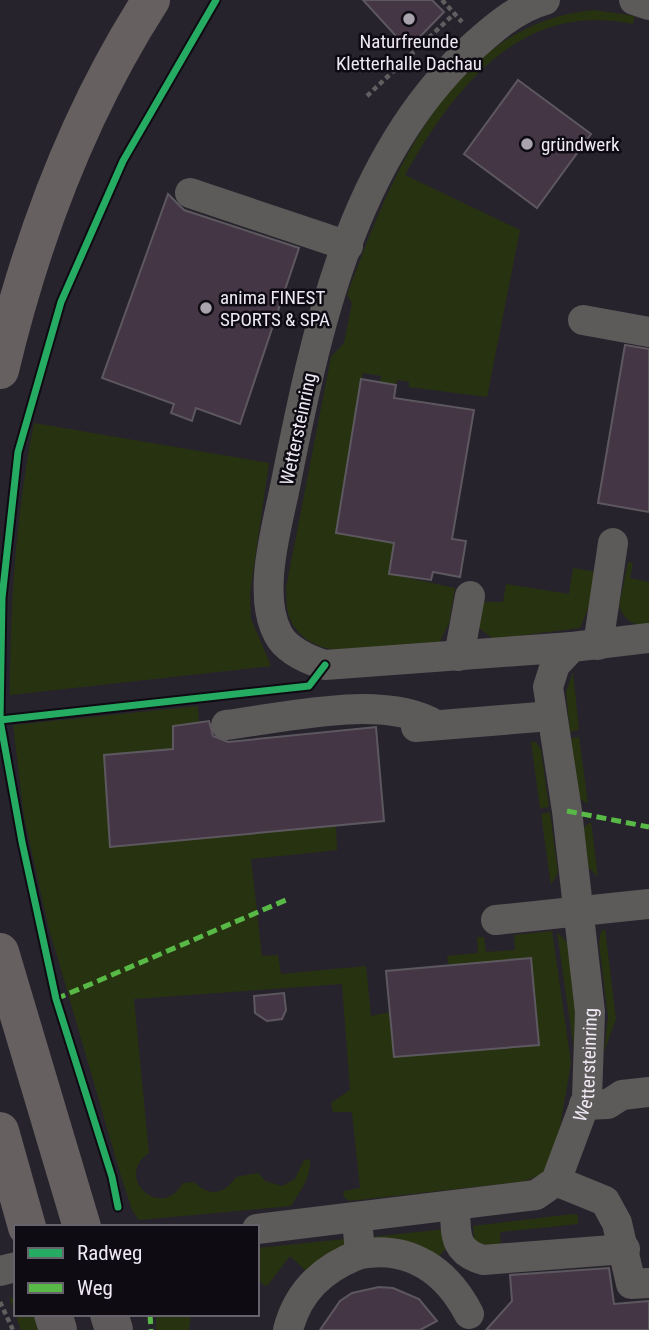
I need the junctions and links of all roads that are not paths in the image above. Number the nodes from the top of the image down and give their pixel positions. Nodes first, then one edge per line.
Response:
1 (151, 0) edge
2 (545, 0) edge
3 (634, 0) edge
4 (649, 5) edge
5 (190, 192) dead end
6 (348, 246) junction
7 (583, 320) dead end
8 (649, 332) edge
9 (0, 370) edge
10 (613, 543) dead end
11 (470, 596) dead end
12 (649, 638) edge
13 (585, 646) junction
14 (460, 656) junction
15 (551, 716) junction
16 (226, 725) dead end
17 (436, 725) junction
18 (398, 730) dead end
19 (649, 904) edge
20 (579, 911) junction
21 (496, 920) dead end
22 (0, 952) edge
23 (649, 1092) edge
24 (584, 1105) junction
25 (0, 1131) edge
26 (556, 1181) junction
27 (456, 1207) junction
28 (357, 1218) junction
29 (26, 1225) edge
30 (81, 1225) edge
31 (259, 1229) edge
32 (460, 1246) junction
33 (625, 1249) junction
34 (360, 1254) junction
35 (446, 1278) junction
36 (637, 1290) edge
37 (469, 1314) dead end
38 (288, 1330) edge

1 - 9 highway
2 - 6 street, Wettersteinring
3 - 4 street
5 - 6 street
6 - 14 street, Wettersteinring
7 - 8 street
10 - 13 street
11 - 14 street
12 - 13 street, Wettersteinring
13 - 14 street, Wettersteinring
13 - 15 street, Wettersteinring
15 - 17 street
15 - 20 street, Wettersteinring
16 - 17 street
17 - 18 street
19 - 20 street
20 - 21 street
20 - 24 street, Wettersteinring
22 - 30 highway
23 - 24 street
24 - 26 street, Wettersteinring
25 - 29 highway
26 - 27 street
26 - 33 street
27 - 28 street
27 - 32 street
28 - 31 street
28 - 34 street
32 - 33 street
32 - 35 street
33 - 36 street
34 - 35 street
34 - 38 street
35 - 37 street

